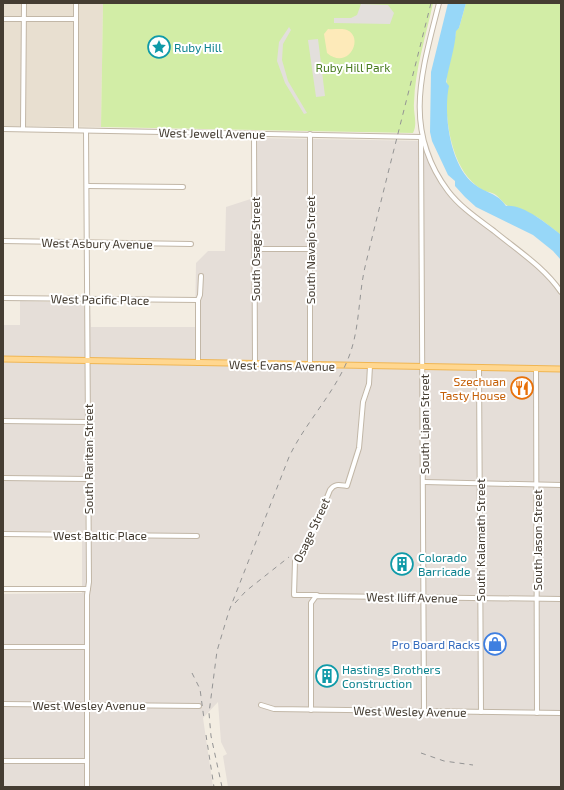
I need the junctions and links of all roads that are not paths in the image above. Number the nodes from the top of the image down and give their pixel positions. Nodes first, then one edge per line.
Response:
1 (24, 3) edge
2 (76, 3) edge
3 (439, 3) edge
4 (3, 19) edge
5 (24, 19) junction
6 (76, 19) junction
7 (3, 129) edge
8 (23, 130) junction
9 (76, 130) junction
10 (86, 131) junction
11 (254, 134) junction
12 (310, 134) junction
13 (421, 137) junction
14 (88, 186) junction
15 (183, 187) dead end
16 (3, 241) edge
17 (88, 242) junction
18 (191, 244) dead end
19 (256, 248) junction
20 (310, 249) junction
21 (201, 276) dead end
22 (561, 292) edge
23 (3, 298) edge
24 (87, 299) junction
25 (198, 300) junction
26 (3, 359) edge
27 (88, 360) junction
28 (198, 363) junction
29 (255, 364) junction
30 (310, 365) junction
31 (370, 366) junction
32 (423, 367) junction
33 (479, 367) junction
34 (536, 368) junction
35 (561, 369) edge
36 (3, 421) edge
37 (88, 422) junction
38 (3, 478) edge
39 (88, 479) junction
40 (424, 482) junction
41 (479, 483) junction
42 (536, 484) junction
43 (561, 484) edge
44 (3, 534) edge
45 (88, 535) junction
46 (197, 536) dead end
47 (3, 589) edge
48 (88, 589) junction
49 (318, 595) junction
50 (424, 597) junction
51 (480, 598) junction
52 (537, 598) junction
53 (561, 599) edge
54 (3, 647) edge
55 (87, 647) junction
56 (3, 704) edge
57 (87, 705) junction
58 (261, 705) dead end
59 (199, 706) dead end
60 (311, 710) junction
61 (424, 712) junction
62 (481, 712) junction
63 (537, 713) junction
64 (561, 713) edge
65 (3, 761) edge
66 (87, 761) junction
67 (87, 787) edge

1 - 5 street
2 - 6 street
3 - 13 street, South Lipan Street
4 - 5 street
5 - 6 street
5 - 8 street
6 - 9 street
7 - 8 street, West Jewell Avenue
8 - 9 street, West Jewell Avenue
9 - 10 street, West Jewell Avenue
10 - 11 street, West Jewell Avenue
10 - 14 street, South Raritan Street
11 - 12 street, West Jewell Avenue
11 - 19 street, South Osage Street
12 - 13 street, West Jewell Avenue
12 - 20 street, South Navajo Street
13 - 22 street
13 - 32 street, South Lipan Street
14 - 15 street
14 - 17 street, South Raritan Street
16 - 17 street, West Asbury Avenue
17 - 18 street, West Asbury Avenue
17 - 24 street, South Raritan Street
19 - 20 street
19 - 29 street, South Osage Street
20 - 30 street, South Navajo Street
21 - 25 street
23 - 24 street, West Pacific Place
24 - 25 street, West Pacific Place
24 - 27 street, South Raritan Street
25 - 28 street
26 - 27 main road, West Evans Avenue
27 - 28 main road, West Evans Avenue
27 - 37 street, South Raritan Street
28 - 29 main road, West Evans Avenue
29 - 30 main road, West Evans Avenue
30 - 31 main road, West Evans Avenue
31 - 32 main road, West Evans Avenue
31 - 49 street, Osage Street
32 - 33 main road, West Evans Avenue
32 - 40 street, South Lipan Street
33 - 34 main road, West Evans Avenue
33 - 41 street, South Kalamath Street
34 - 35 main road, West Evans Avenue
34 - 42 street, South Jason Street
36 - 37 street
37 - 39 street, South Raritan Street
38 - 39 street
39 - 45 street, South Raritan Street
40 - 41 street
40 - 50 street, South Lipan Street
41 - 42 street
41 - 51 street, South Kalamath Street
42 - 43 street
42 - 52 street, South Jason Street
44 - 45 street, West Baltic Place
45 - 46 street, West Baltic Place
45 - 48 street, South Raritan Street
47 - 48 street
48 - 55 street, South Raritan Street
49 - 50 street, West Iliff Avenue
49 - 60 street
50 - 51 street, West Iliff Avenue
50 - 61 street, South Lipan Street
51 - 52 street, West Iliff Avenue
51 - 62 street, South Kalamath Street
52 - 53 street, West Iliff Avenue
52 - 63 street, South Jason Street
54 - 55 street
55 - 57 street, South Raritan Street
56 - 57 street, West Wesley Avenue
57 - 59 street, West Wesley Avenue
57 - 66 street, South Raritan Street
58 - 60 street, West Wesley Avenue
60 - 61 street, West Wesley Avenue
61 - 62 street, West Wesley Avenue
62 - 63 street, West Wesley Avenue
63 - 64 street, West Wesley Avenue
65 - 66 street
66 - 67 street, South Raritan Street

